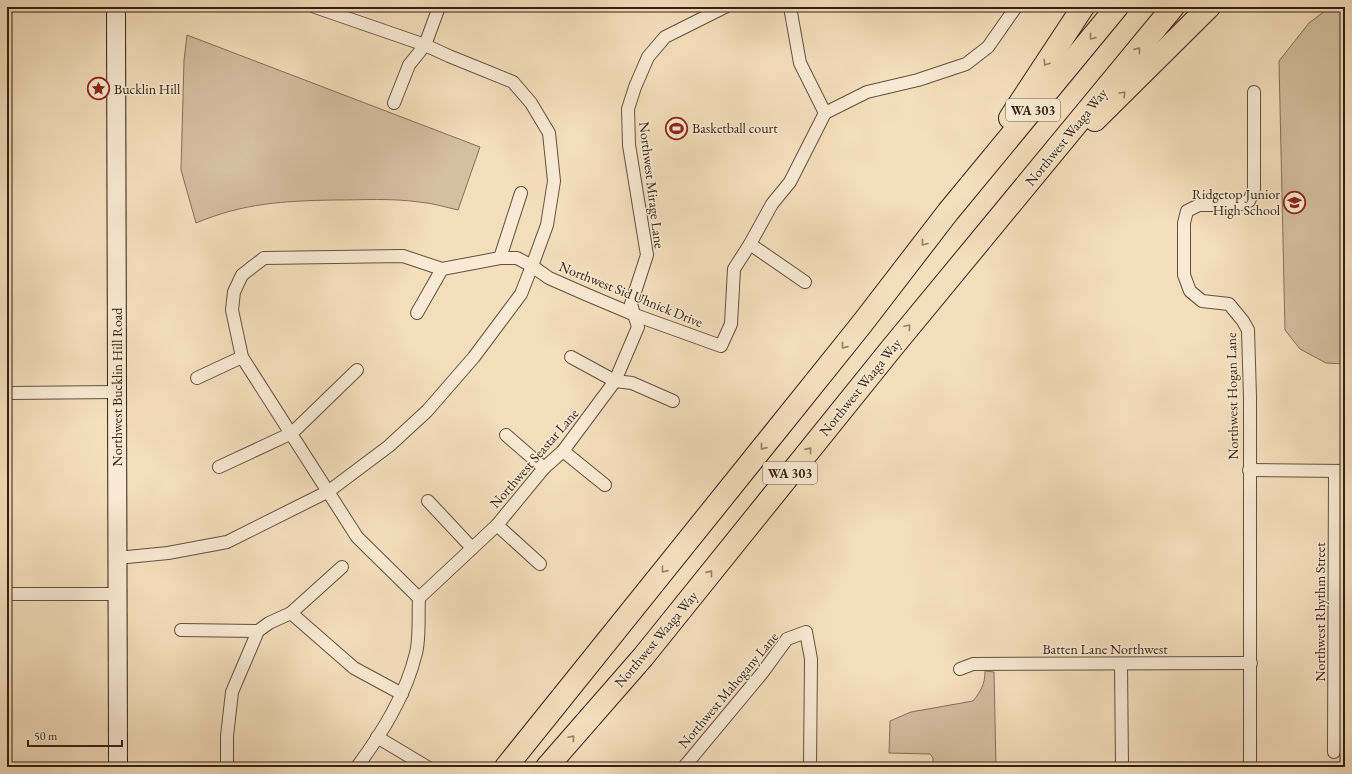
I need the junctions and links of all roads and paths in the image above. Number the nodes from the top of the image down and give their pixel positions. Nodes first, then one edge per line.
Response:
1 (116, 7) edge
2 (315, 7) edge
3 (439, 7) edge
4 (725, 7) edge
5 (790, 7) edge
6 (1016, 7) edge
7 (1083, 7) edge
8 (1117, 7) edge
9 (1173, 7) edge
10 (1209, 7) edge
11 (425, 45) junction
12 (1254, 92) dead end
13 (394, 103) dead end
14 (825, 113) junction
15 (1033, 178) junction
16 (521, 193) dead end
17 (948, 212) junction
18 (750, 244) junction
19 (500, 258) junction
20 (532, 266) junction
21 (442, 269) junction
22 (805, 282) dead end
23 (417, 313) dead end
24 (635, 315) junction
25 (242, 356) junction
26 (571, 356) dead end
27 (357, 370) dead end
28 (197, 378) dead end
29 (615, 381) junction
30 (116, 392) junction
31 (7, 393) edge
32 (673, 401) dead end
33 (292, 433) junction
34 (506, 435) dead end
35 (563, 451) junction
36 (219, 467) dead end
37 (544, 468) junction
38 (1249, 470) junction
39 (1340, 471) edge
40 (605, 485) dead end
41 (329, 491) junction
42 (428, 501) dead end
43 (497, 525) junction
44 (472, 548) junction
45 (118, 558) junction
46 (540, 564) dead end
47 (342, 567) dead end
48 (7, 594) edge
49 (118, 594) junction
50 (419, 598) junction
51 (291, 613) junction
52 (181, 630) dead end
53 (258, 631) junction
54 (1251, 663) junction
55 (1121, 664) junction
56 (960, 669) dead end
57 (402, 694) junction
58 (377, 738) junction
59 (1334, 752) dead end
60 (118, 767) edge
61 (227, 767) edge
62 (357, 767) edge
63 (427, 767) edge
64 (506, 767) edge
65 (547, 767) edge
66 (684, 767) edge
67 (810, 767) edge
68 (1122, 767) edge
69 (1250, 767) edge

1 - 30 main road, Northwest Bucklin Hill Road
2 - 11 street
3 - 11 street
4 - 24 street, Northwest Mirage Lane
5 - 14 street
6 - 14 street
7 -> 17 highway
8 -> 17 highway, WA 303
15 -> 9 highway, Northwest Waaga Way / WA 303
15 -> 10 highway
11 - 13 street
11 - 20 street
12 - 38 street, Northwest Hogan Lane
14 - 18 street
65 -> 15 highway, Northwest Waaga Way / WA 303
16 - 19 street
17 -> 64 highway, WA 303
18 - 22 street
18 - 24 street, Northwest Sid Uhnick Drive
19 - 20 street, Northwest Sid Uhnick Drive
19 - 21 street, Northwest Sid Uhnick Drive
20 - 24 street, Northwest Sid Uhnick Drive
20 - 41 street
21 - 23 street
21 - 25 street
24 - 29 street, Northwest Seastar Lane
25 - 28 street
25 - 33 street
26 - 29 street
27 - 33 street
29 - 32 street
29 - 35 street, Northwest Seastar Lane
30 - 31 street
30 - 45 main road, Northwest Bucklin Hill Road
33 - 36 street
33 - 41 street
34 - 37 street
35 - 37 street, Northwest Seastar Lane
35 - 40 street
37 - 43 street, Northwest Seastar Lane
38 - 39 street
38 - 54 street, Northwest Hogan Lane
39 - 59 street, Northwest Rhythm Street
41 - 45 street
41 - 50 street
42 - 44 street
43 - 44 street, Northwest Seastar Lane
43 - 46 street
44 - 50 street, Northwest Seastar Lane
45 - 49 main road, Northwest Bucklin Hill Road
47 - 51 street
48 - 49 street
49 - 60 main road, Northwest Bucklin Hill Road
50 - 57 street
51 - 53 street
51 - 57 street
52 - 53 street
53 - 61 street
54 - 55 street, Batten Lane Northwest
54 - 69 street, Northwest Hogan Lane
55 - 56 street, Batten Lane Northwest
55 - 68 street
57 - 58 street
58 - 62 street
58 - 63 street
66 - 67 street, Northwest Mahogany Lane

